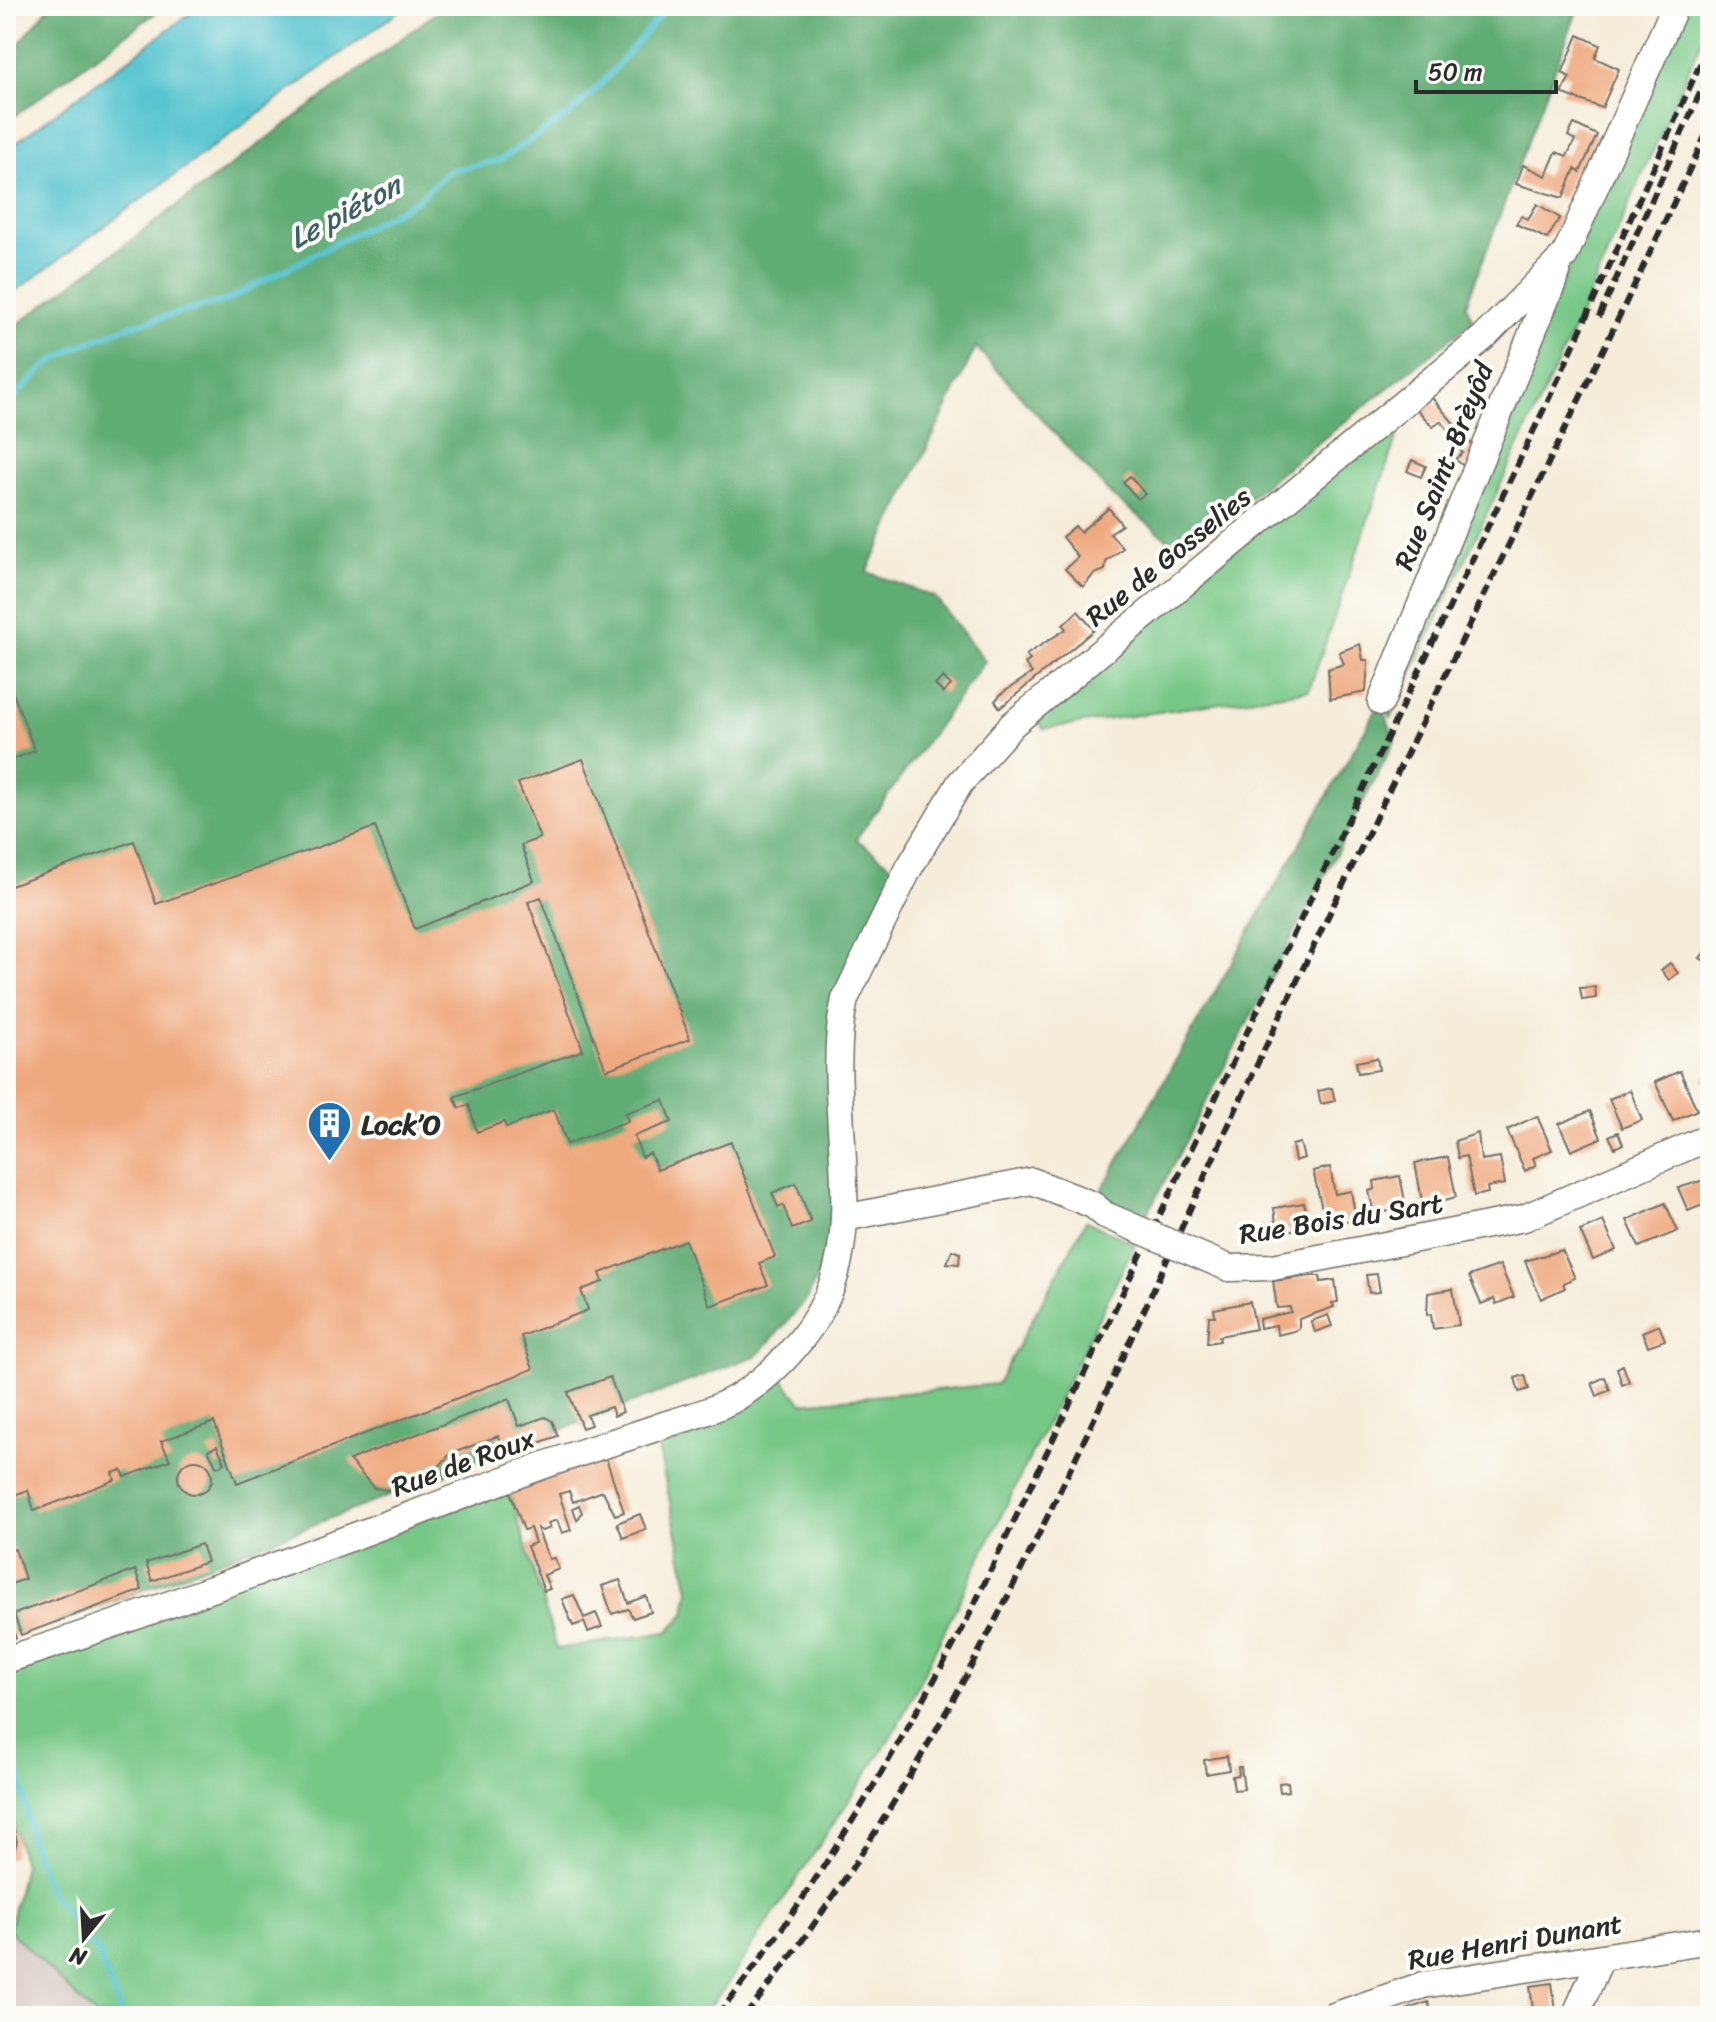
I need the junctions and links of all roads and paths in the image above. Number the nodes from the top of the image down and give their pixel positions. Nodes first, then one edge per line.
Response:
1 (1675, 6) edge
2 (1565, 255) junction
3 (1381, 702) dead end
4 (1710, 1137) edge
5 (844, 1218) junction
6 (6, 1660) edge
7 (1710, 1940) edge
8 (1601, 1958) junction
9 (1334, 2016) edge
10 (1575, 2016) edge

1 - 2 street, Rue de Gosselies
2 - 3 street, Rue Saint-Brèyôd
2 - 5 street, Rue de Gosselies
4 - 5 street, Rue Bois du Sart, bridge
5 - 6 street, Rue de Roux
7 - 8 street, Rue Henri Dunant
8 - 9 street, Rue Henri Dunant
8 - 10 street

